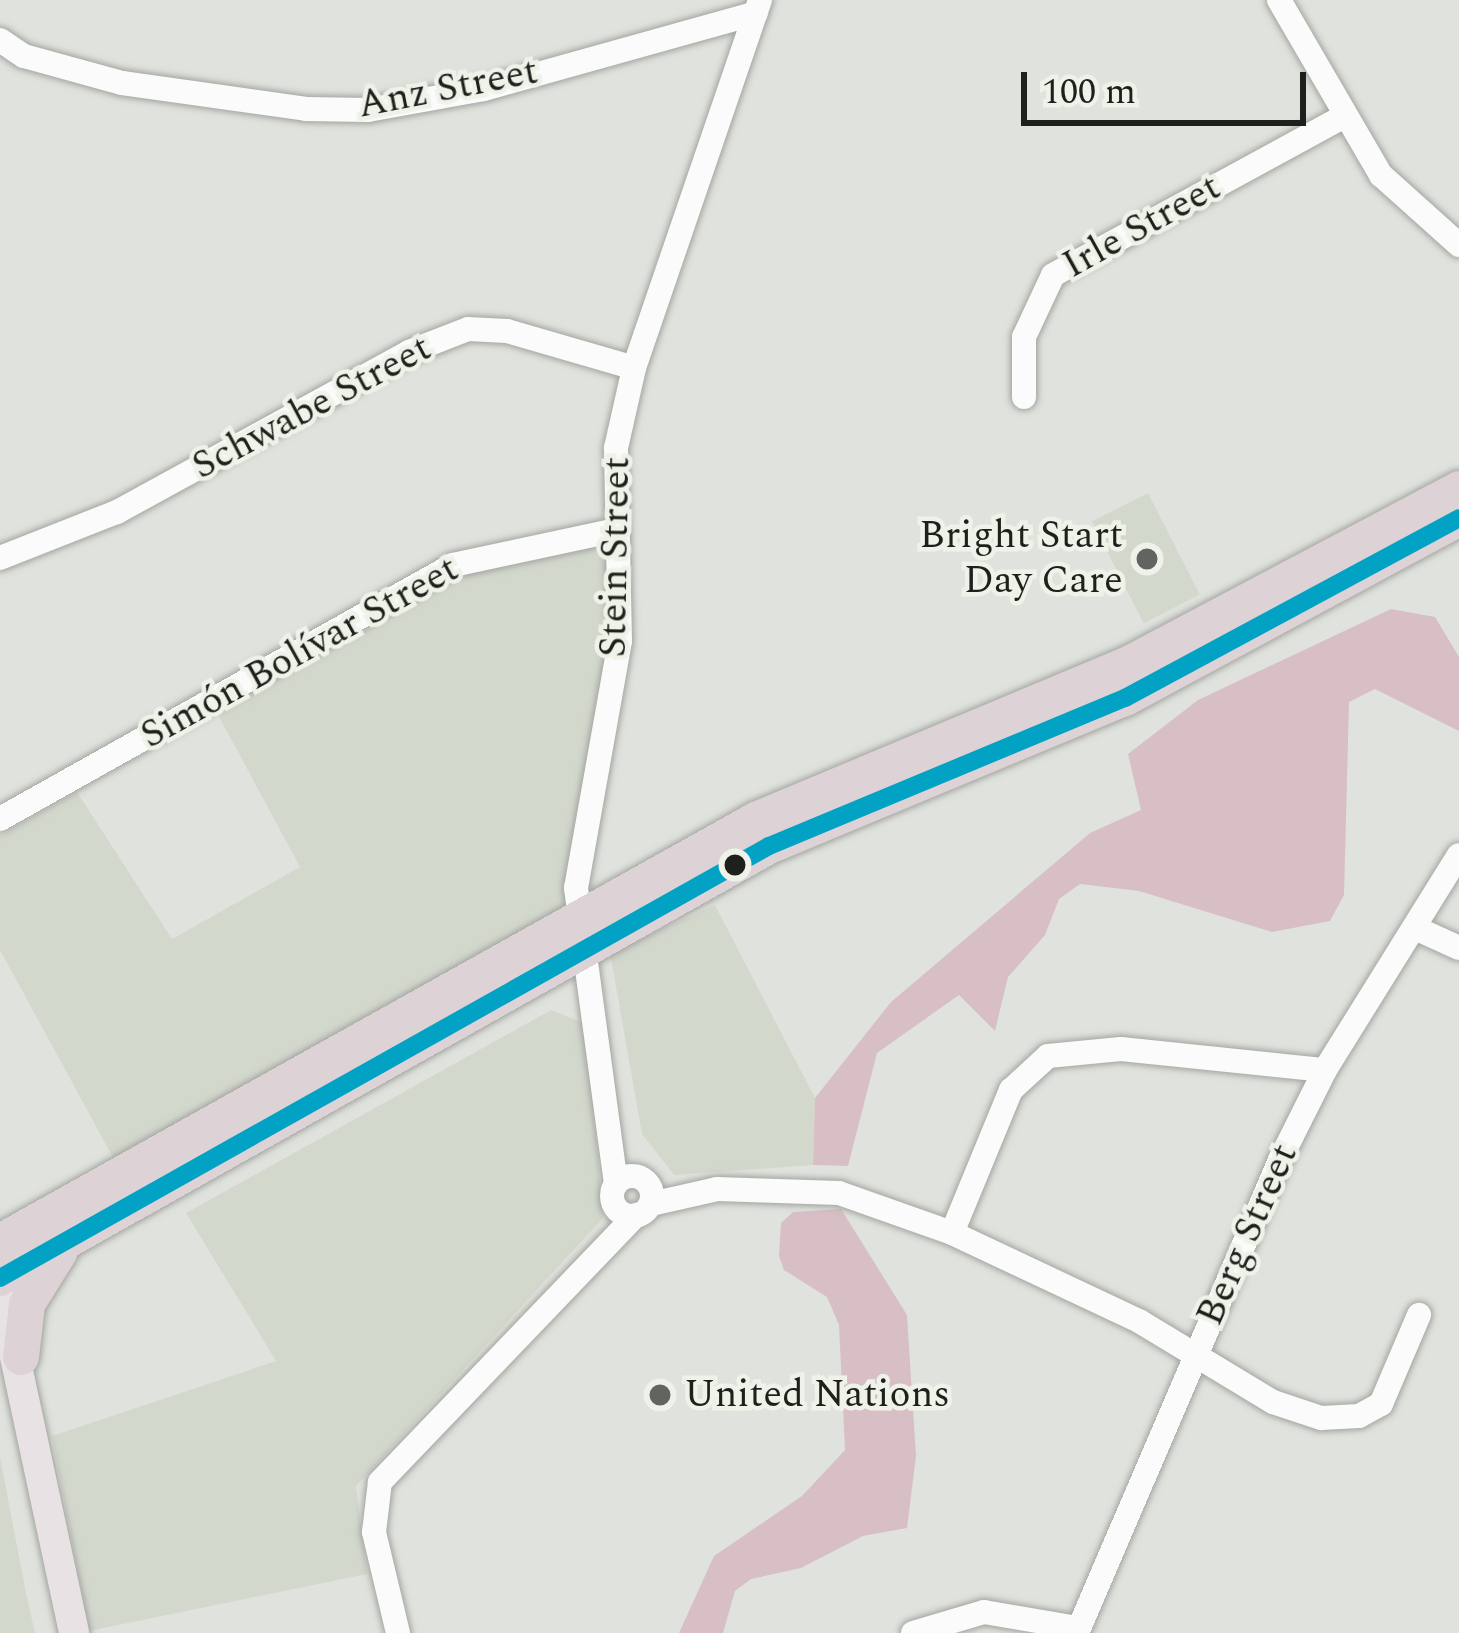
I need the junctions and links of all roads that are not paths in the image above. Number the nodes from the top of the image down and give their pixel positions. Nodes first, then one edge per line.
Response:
1 (1279, 0) edge
2 (758, 6) edge
3 (0, 40) edge
4 (1343, 117) junction
5 (1459, 245) edge
6 (634, 368) junction
7 (1024, 397) dead end
8 (1459, 489) edge
9 (1459, 518) edge
10 (616, 530) junction
11 (0, 558) edge
12 (0, 819) edge
13 (1459, 855) edge
14 (1414, 928) junction
15 (580, 932) junction
16 (1459, 948) edge
17 (1325, 1070) junction
18 (609, 1130) junction
19 (639, 1198) junction
20 (952, 1233) junction
21 (0, 1242) edge
22 (62, 1248) junction
23 (0, 1282) edge
24 (1419, 1315) dead end
25 (1198, 1357) junction
26 (6, 1361) edge
27 (1077, 1631) edge
28 (56, 1633) edge
29 (74, 1633) edge
30 (398, 1633) edge
31 (913, 1633) edge

1 - 4 street
2 - 3 street, Anz Street
2 - 6 street, Stein Street
4 - 5 street
4 - 7 street, Irle Street
6 - 10 street, Stein Street
6 - 11 street, Schwabe Street
8 - 15 highway
9 - 15 highway
10 - 12 street, Simón Bolívar Street
10 - 15 street, Stein Street
13 - 14 street, Berg Street
14 - 16 street
14 - 17 street, Berg Street
15 - 18 street, Stein Street
15 - 21 highway
15 - 22 highway
17 - 20 street
17 - 25 street, Berg Street
18 - 19 street, Stein Street
18 - 19 street, Stein Street
19 - 20 street
19 - 30 street
20 - 25 street
22 - 23 highway
22 - 26 highway
23 - 26 main road
24 - 25 street
25 - 27 street, Berg Street
26 - 28 main road
26 - 29 main road
27 - 31 street

